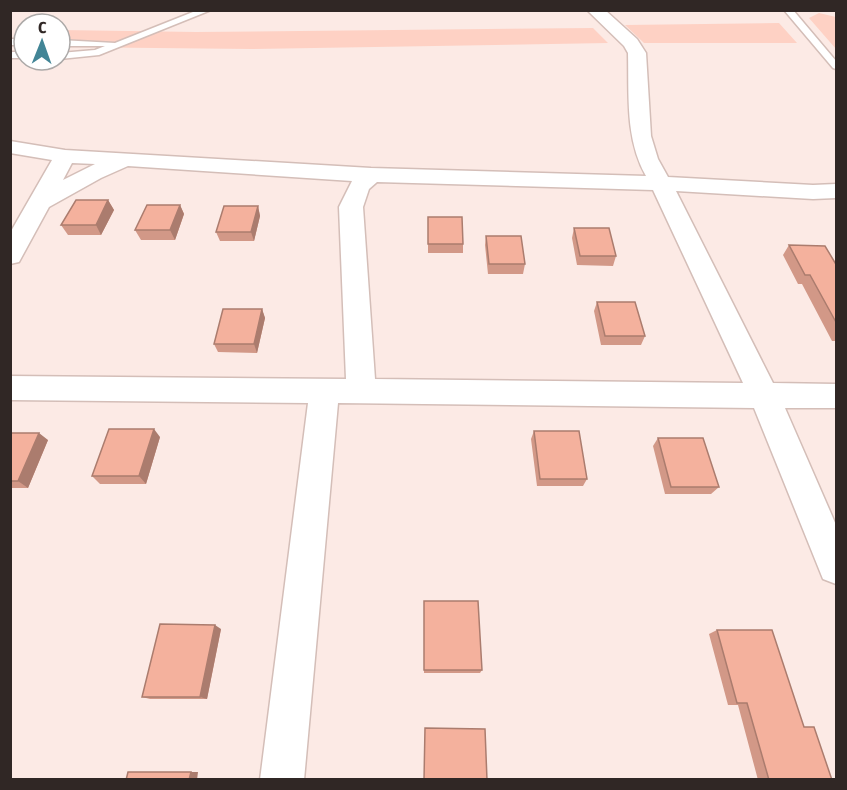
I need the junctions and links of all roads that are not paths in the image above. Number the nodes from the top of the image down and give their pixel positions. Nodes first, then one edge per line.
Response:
1 (207, 10) edge
2 (594, 10) edge
3 (788, 10) edge
4 (72, 43) edge
5 (125, 44) junction
6 (72, 55) edge
7 (837, 66) edge
8 (10, 150) edge
9 (65, 156) junction
10 (125, 159) junction
11 (371, 175) junction
12 (662, 183) junction
13 (837, 191) edge
14 (40, 202) junction
15 (10, 256) edge
16 (10, 388) edge
17 (324, 391) junction
18 (361, 392) junction
19 (764, 395) junction
20 (837, 396) edge
21 (837, 566) edge
22 (282, 780) edge

1 - 5 lane
2 - 12 street
3 - 7 lane
4 - 5 lane
5 - 6 lane
8 - 9 street
9 - 10 street
9 - 14 street
10 - 11 street
10 - 14 street
11 - 12 street
11 - 18 street
12 - 13 street
12 - 19 street
14 - 15 street
16 - 17 street
17 - 18 street
17 - 22 street
18 - 19 street
19 - 20 street
19 - 21 street

